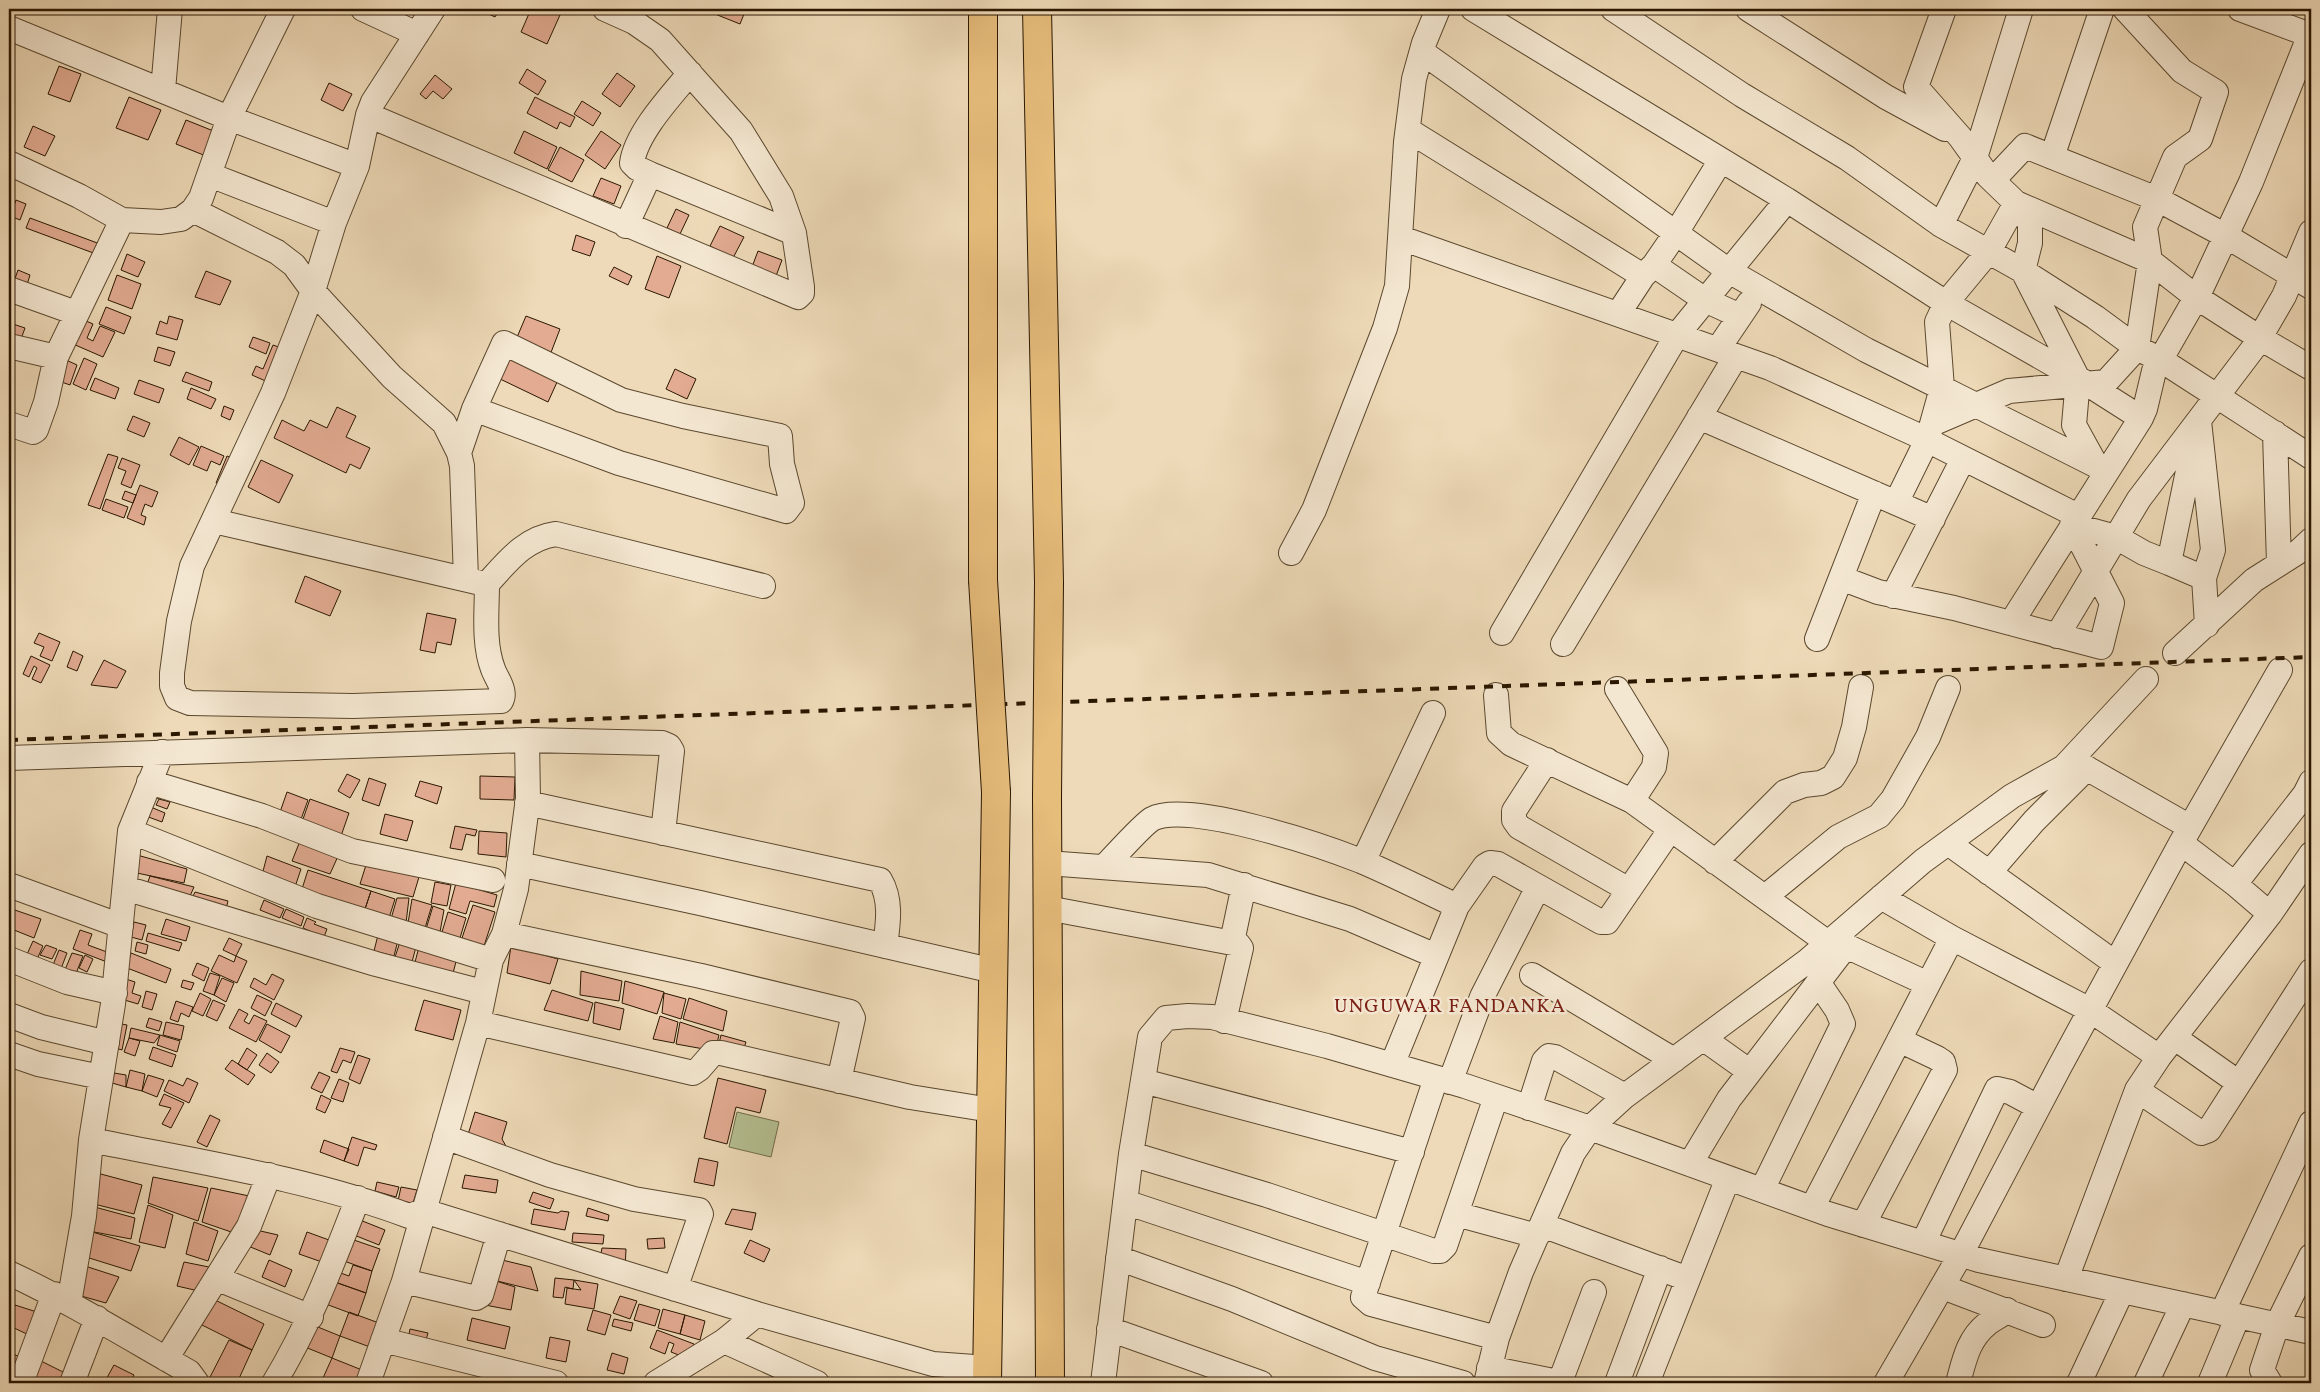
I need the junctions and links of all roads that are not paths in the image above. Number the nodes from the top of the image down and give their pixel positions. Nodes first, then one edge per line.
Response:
1 (170, 9) edge
2 (283, 9) edge
3 (363, 9) edge
4 (605, 9) edge
5 (983, 9) edge
6 (1037, 9) edge
7 (1438, 9) edge
8 (1472, 9) edge
9 (1613, 9) edge
10 (1748, 9) edge
11 (1944, 9) edge
12 (2021, 9) edge
13 (2102, 9) edge
14 (2125, 9) edge
15 (2240, 9) edge
16 (430, 10) edge
17 (9, 28) edge
18 (417, 34) junction
19 (2311, 34) edge
20 (1422, 52) junction
21 (690, 73) junction
22 (163, 90) junction
23 (368, 115) junction
24 (229, 118) junction
25 (1408, 130) junction
26 (1960, 137) junction
27 (2052, 157) junction
28 (1975, 158) junction
29 (1721, 160) junction
30 (9, 163) edge
31 (357, 166) junction
32 (650, 174) junction
33 (210, 175) junction
34 (1993, 180) junction
35 (1787, 200) junction
36 (2157, 200) junction
37 (2016, 203) junction
38 (193, 210) junction
39 (122, 220) junction
40 (334, 223) junction
41 (1941, 225) junction
42 (626, 226) junction
43 (794, 232) junction
44 (2311, 232) edge
45 (1676, 233) junction
46 (2226, 236) junction
47 (1401, 238) junction
48 (1989, 251) junction
49 (2150, 262) junction
50 (1648, 270) junction
51 (1729, 271) junction
52 (2024, 272) junction
53 (2302, 281) edge
54 (1759, 288) junction
55 (9, 289) edge
56 (313, 291) junction
57 (2196, 297) junction
58 (1705, 300) junction
59 (1946, 303) junction
60 (76, 313) junction
61 (1618, 314) junction
62 (1740, 316) junction
63 (1676, 335) junction
64 (2260, 338) junction
65 (9, 346) edge
66 (2137, 348) junction
67 (1727, 352) junction
68 (56, 357) junction
69 (2161, 360) junction
70 (2311, 368) edge
71 (2081, 382) junction
72 (1942, 388) junction
73 (2217, 396) junction
74 (1977, 405) junction
75 (474, 409) junction
76 (1699, 417) junction
77 (2141, 418) junction
78 (2199, 421) junction
79 (9, 424) edge
80 (1930, 432) junction
81 (2274, 433) junction
82 (459, 453) junction
83 (2311, 457) edge
84 (1963, 459) junction
85 (2102, 468) junction
86 (1874, 494) junction
87 (1896, 503) junction
88 (1933, 520) junction
89 (214, 521) junction
90 (2075, 521) junction
91 (2116, 537) junction
92 (2311, 540) edge
93 (1290, 554) dead end
94 (2169, 563) junction
95 (2279, 564) junction
96 (2095, 572) junction
97 (1842, 578) junction
98 (2204, 578) junction
99 (477, 582) junction
100 (763, 586) dead end
101 (1893, 596) junction
102 (2011, 624) junction
103 (2207, 625) junction
104 (1502, 633) dead end
105 (2057, 636) junction
106 (1817, 639) dead end
107 (1563, 644) dead end
108 (2175, 653) dead end
109 (2280, 670) dead end
110 (2146, 679) dead end
111 (1861, 688) dead end
112 (1948, 688) dead end
113 (1617, 689) dead end
114 (1496, 695) dead end
115 (1433, 713) dead end
116 (527, 740) junction
117 (162, 752) junction
118 (9, 758) edge
119 (1547, 760) junction
120 (2079, 764) junction
121 (149, 782) junction
122 (2309, 791) edge
123 (1632, 801) junction
124 (527, 803) junction
125 (1670, 830) junction
126 (130, 831) junction
127 (663, 832) junction
128 (2185, 835) junction
129 (1948, 843) junction
130 (2311, 854) edge
131 (1363, 862) junction
132 (1715, 862) junction
133 (1047, 863) junction
134 (519, 864) junction
135 (1104, 867) junction
136 (1989, 873) junction
137 (493, 880) dead end
138 (9, 884) edge
139 (2235, 884) junction
140 (1244, 885) junction
141 (1538, 887) junction
142 (124, 888) junction
143 (1629, 890) junction
144 (1881, 897) junction
145 (1764, 898) junction
146 (1457, 906) junction
147 (1047, 908) junction
148 (2270, 914) junction
149 (121, 926) junction
150 (504, 934) junction
151 (1952, 938) junction
152 (1232, 942) junction
153 (1837, 945) junction
154 (885, 946) junction
155 (1436, 956) junction
156 (9, 959) edge
157 (491, 960) junction
158 (2115, 963) junction
159 (994, 971) junction
160 (2311, 971) edge
161 (1532, 975) dead end
162 (1818, 982) junction
163 (1928, 984) junction
164 (483, 992) junction
165 (115, 993) junction
166 (2090, 1010) junction
167 (9, 1015) edge
168 (1224, 1021) junction
169 (478, 1023) junction
170 (2175, 1038) junction
171 (1704, 1039) junction
172 (1899, 1040) junction
173 (107, 1043) junction
174 (9, 1054) edge
175 (2159, 1057) junction
176 (1674, 1060) junction
177 (1392, 1066) junction
178 (1749, 1071) junction
179 (101, 1077) junction
180 (1443, 1080) junction
181 (839, 1081) junction
182 (1143, 1081) junction
183 (2239, 1083) junction
184 (2137, 1090) junction
185 (1625, 1096) junction
186 (1496, 1097) junction
187 (2038, 1107) junction
188 (1529, 1108) junction
189 (992, 1110) junction
190 (2311, 1123) edge
191 (1590, 1128) junction
192 (445, 1137) junction
193 (91, 1140) junction
194 (1412, 1152) junction
195 (1131, 1154) junction
196 (1690, 1164) junction
197 (269, 1175) junction
198 (1728, 1178) junction
199 (1762, 1190) junction
200 (358, 1198) junction
201 (1125, 1202) junction
202 (1812, 1208) junction
203 (424, 1211) junction
204 (1456, 1214) junction
205 (1863, 1225) junction
206 (1539, 1230) junction
207 (499, 1234) junction
208 (1383, 1236) junction
209 (1922, 1243) junction
210 (1961, 1254) junction
211 (2311, 1256) edge
212 (1118, 1258) junction
213 (1660, 1268) junction
214 (9, 1274) edge
215 (218, 1279) junction
216 (1688, 1279) junction
217 (2066, 1279) junction
218 (404, 1281) junction
219 (1368, 1283) junction
220 (1942, 1287) junction
221 (675, 1289) junction
222 (2122, 1291) junction
223 (1594, 1292) dead end
224 (62, 1298) junction
225 (2183, 1304) junction
226 (2007, 1310) junction
227 (757, 1314) junction
228 (2230, 1314) junction
229 (311, 1317) junction
230 (97, 1318) junction
231 (2043, 1325) dead end
232 (2277, 1325) junction
233 (1109, 1329) junction
234 (2311, 1332) edge
235 (1497, 1338) junction
236 (383, 1340) junction
237 (724, 1341) junction
238 (166, 1359) junction
239 (988, 1375) edge
240 (1488, 1376) edge
241 (1653, 1381) edge
242 (662, 1382) edge
243 (21, 1383) edge
244 (72, 1383) edge
245 (197, 1383) edge
246 (274, 1383) edge
247 (368, 1383) edge
248 (556, 1383) edge
249 (817, 1383) edge
250 (1050, 1383) edge
251 (1103, 1383) edge
252 (1261, 1383) edge
253 (1463, 1383) edge
254 (1562, 1383) edge
255 (1617, 1383) edge
256 (1886, 1383) edge
257 (1958, 1383) edge
258 (2080, 1383) edge
259 (2146, 1383) edge
260 (2210, 1383) edge
261 (2270, 1383) edge

1 - 22 street
2 - 24 street
3 - 18 street
4 - 21 street
5 - 159 main road, bridge
6 - 133 main road, bridge
7 - 20 street
8 - 29 street
9 - 41 street
10 - 26 street
11 - 26 street
12 - 28 street
13 - 27 street
14 - 36 street
15 - 19 street
16 - 18 street
17 - 22 street
18 - 23 street
19 - 46 street
20 - 25 street
20 - 45 street
21 - 32 street
21 - 43 street
22 - 24 street
23 - 31 street
23 - 42 street
24 - 31 street
24 - 33 street
25 - 47 street
25 - 50 street
26 - 28 street
27 - 34 street
27 - 36 street
28 - 34 street
28 - 41 street
29 - 35 street
29 - 45 street
30 - 39 street
31 - 40 street
32 - 42 street
32 - 43 street
33 - 38 street
33 - 40 street
34 - 37 street
35 - 51 street
35 - 59 street
36 - 46 street
36 - 49 street
37 - 48 street
37 - 49 street
37 - 52 street
38 - 39 street
38 - 56 street
39 - 60 street
40 - 56 street
41 - 48 street
42 - 43 street
44 - 53 street
45 - 50 street
45 - 51 street
46 - 53 street
46 - 57 street
47 - 61 street
47 - 93 street
48 - 52 street
48 - 59 street
49 - 57 street
49 - 66 street
50 - 58 street
50 - 61 street
51 - 54 street
51 - 58 street
52 - 66 street
52 - 71 street
53 - 64 street
54 - 62 street
54 - 72 street
55 - 60 street
56 - 82 street
56 - 89 street
57 - 64 street
57 - 69 street
58 - 62 street
58 - 63 street
59 - 71 street
59 - 72 street
60 - 68 street
61 - 63 street
62 - 67 street
63 - 67 street
63 - 104 street
64 - 70 street
64 - 73 street
65 - 68 street
66 - 69 street
66 - 71 street
67 - 76 street
67 - 80 street
68 - 79 street
69 - 73 street
69 - 77 street
71 - 74 street
71 - 77 street
71 - 85 street
72 - 74 street
72 - 80 street
73 - 78 street
73 - 81 street
74 - 80 street
74 - 85 street
75 - 75 street
75 - 82 street
76 - 86 street
76 - 107 street
77 - 85 street
78 - 91 street
78 - 94 street
78 - 98 street
80 - 84 street
80 - 87 street
81 - 83 street
81 - 95 street
82 - 99 street
84 - 88 street
84 - 90 street
85 - 90 street
86 - 87 street
86 - 97 street
87 - 88 street
88 - 101 street
89 - 99 street
89 - 99 street
90 - 91 street
90 - 96 street
90 - 102 street
91 - 94 street
91 - 96 street
92 - 95 street
94 - 98 street
95 - 103 street
96 - 105 street
96 - 105 street
97 - 101 street
97 - 106 street
98 - 103 street
99 - 100 street
101 - 102 street
102 - 105 street
103 - 108 street
109 - 128 street
110 - 120 street
111 - 132 street
112 - 145 street
113 - 123 street
114 - 119 street
115 - 131 street
116 - 117 street
116 - 124 street
116 - 127 street
117 - 118 street
117 - 121 street
119 - 123 street
119 - 143 street
120 - 128 street
120 - 129 street
120 - 136 street
121 - 126 street
121 - 137 street
122 - 139 street
123 - 125 street
124 - 127 street
124 - 134 street
125 - 132 street
125 - 143 street
126 - 142 street
126 - 157 street
127 - 154 street
128 - 139 street
128 - 158 street
129 - 136 street
129 - 144 street
130 - 148 street
131 - 135 street
131 - 146 street
132 - 145 street
133 - 135 street
133 - 147 main road
134 - 150 street
134 - 154 street
135 - 140 street
136 - 158 street
138 - 149 street
139 - 148 street
140 - 152 street
140 - 155 street
141 - 143 street
141 - 146 street
141 - 180 street
142 - 149 street
142 - 164 street
144 - 151 street
144 - 153 street
145 - 153 street
146 - 155 street
147 - 152 street
147 - 250 main road
148 - 170 street
149 - 165 street
150 - 157 street
150 - 181 street
151 - 163 street
151 - 166 street
152 - 168 street
153 - 162 street
153 - 163 street
153 - 171 street
154 - 159 street
155 - 177 street
156 - 165 street
157 - 164 street
158 - 166 street
159 - 189 main road
160 - 183 street
161 - 176 street
162 - 178 street
162 - 199 street
163 - 172 street
164 - 169 street
165 - 173 street
166 - 175 street
166 - 187 street
167 - 173 street
168 - 177 street
168 - 182 street
169 - 181 street
169 - 192 street
170 - 175 street
170 - 183 street
171 - 176 street
171 - 178 street
172 - 202 street
172 - 205 street
173 - 179 street
174 - 179 street
175 - 184 street
176 - 185 street
177 - 180 street
178 - 196 street
179 - 193 street
180 - 186 street
180 - 194 street
181 - 189 street
182 - 194 street
182 - 195 street
183 - 184 street
184 - 217 street
185 - 188 street
185 - 191 street
186 - 188 street
186 - 204 street
187 - 209 street
187 - 210 street
188 - 191 street
189 - 239 main road
190 - 228 street
191 - 196 street
191 - 206 street
192 - 203 street
192 - 221 street
193 - 197 street
193 - 224 street
194 - 208 street
195 - 201 street
195 - 208 street
196 - 198 street
197 - 200 street
197 - 215 street
198 - 199 street
198 - 216 street
199 - 202 street
200 - 203 street
200 - 229 street
201 - 212 street
201 - 219 street
202 - 205 street
203 - 207 street
203 - 218 street
204 - 206 street
204 - 208 street
205 - 209 street
206 - 213 street
206 - 235 street
207 - 218 street
207 - 221 street
208 - 219 street
209 - 210 street
210 - 217 street
210 - 220 street
211 - 232 street
212 - 233 street
212 - 253 street
213 - 216 street
213 - 255 street
214 - 224 street
215 - 229 street
215 - 238 street
216 - 241 street
217 - 222 street
218 - 236 street
219 - 235 street
220 - 226 street
220 - 256 street
221 - 227 street
222 - 225 street
222 - 258 street
223 - 254 street
224 - 230 street
224 - 243 street
225 - 228 street
225 - 259 street
226 - 231 street
226 - 257 street
227 - 237 street
227 - 239 street
228 - 232 street
228 - 260 street
229 - 246 street
230 - 238 street
230 - 244 street
232 - 234 street
232 - 261 street
233 - 251 street
233 - 252 street
235 - 240 street
236 - 247 street
236 - 248 street
237 - 242 street
237 - 249 street
238 - 245 street
240 - 254 street

